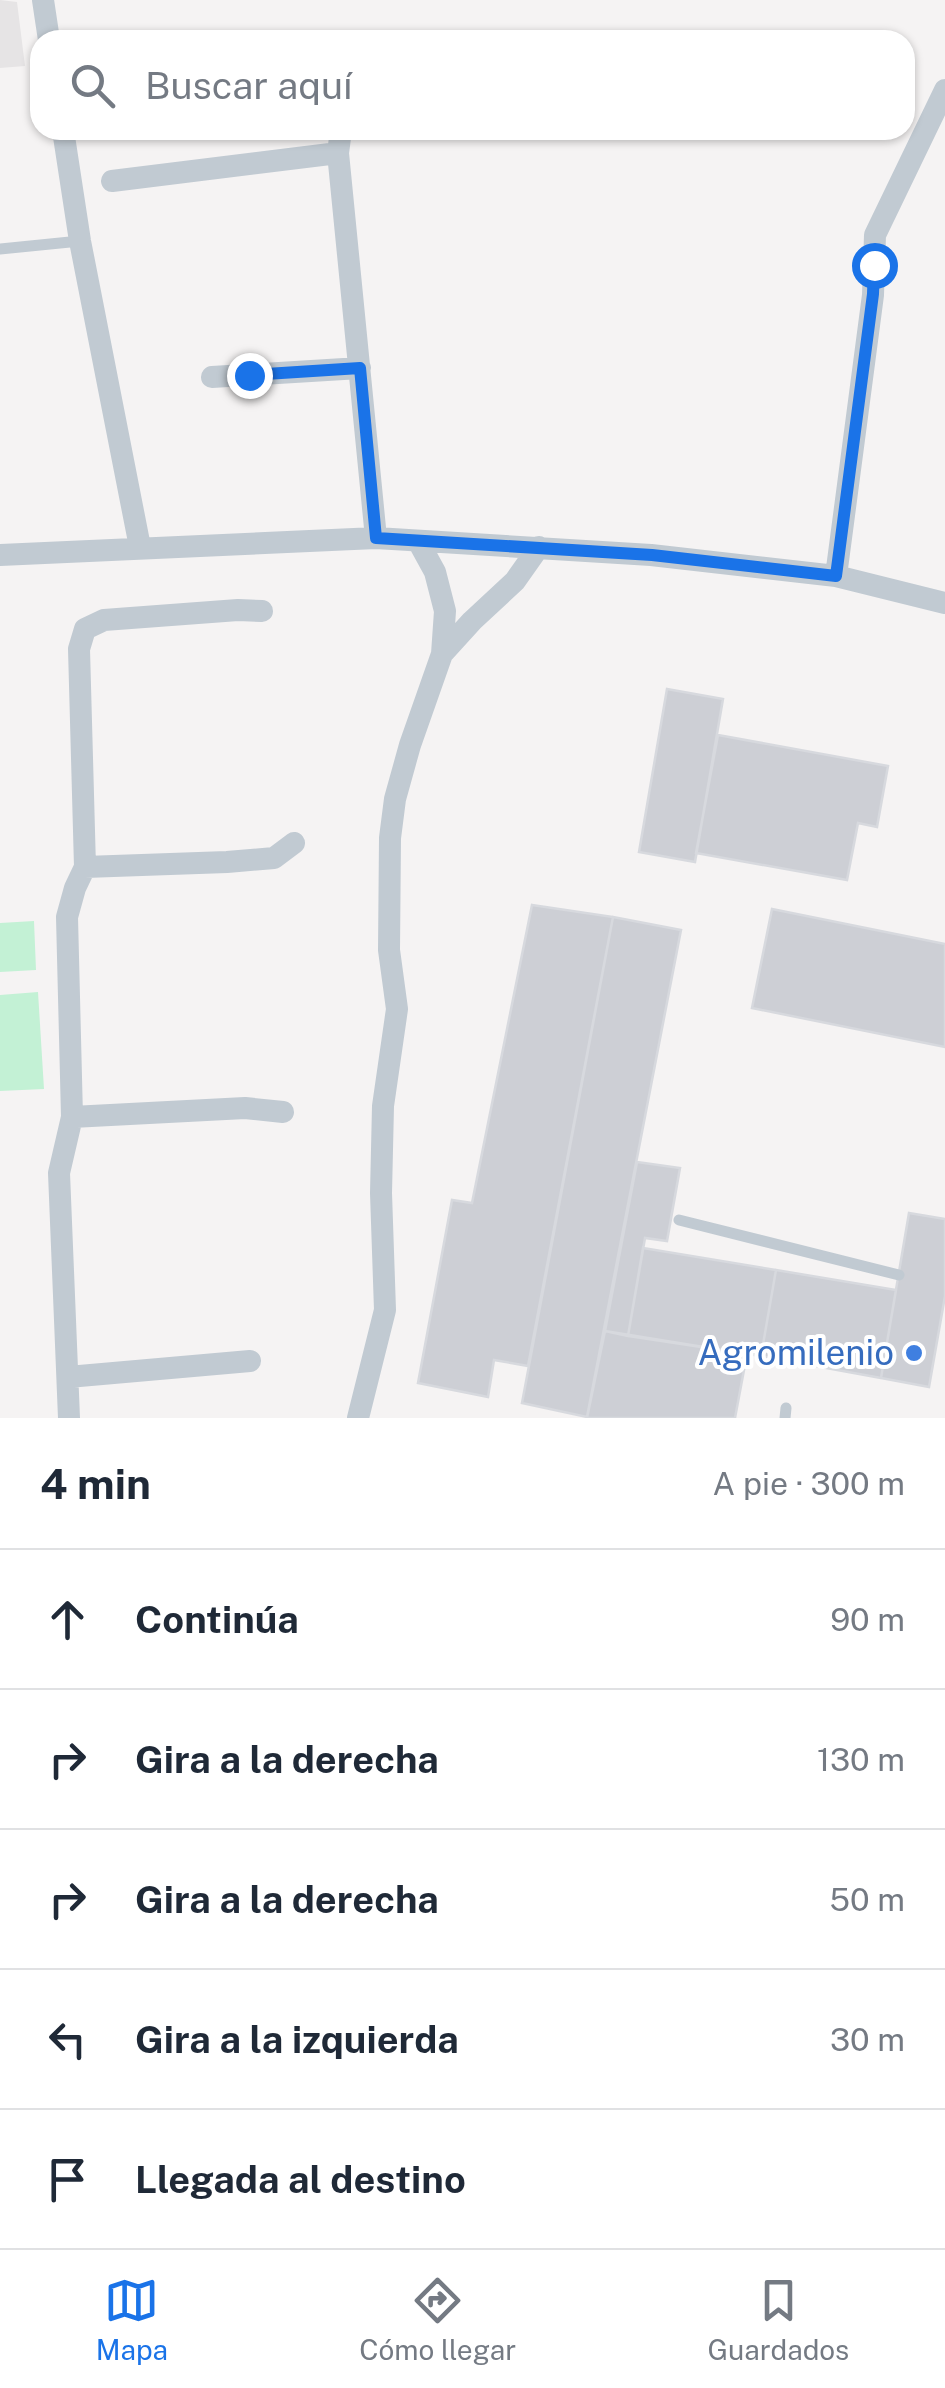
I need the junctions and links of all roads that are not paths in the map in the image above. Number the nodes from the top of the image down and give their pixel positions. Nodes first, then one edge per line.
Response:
1 (43, 0) edge
2 (48, 30) edge
3 (945, 90) edge
4 (65, 140) edge
5 (339, 142) edge
6 (112, 181) dead end
7 (80, 242) junction
8 (0, 249) edge
9 (360, 368) junction
10 (212, 377) dead end
11 (376, 538) junction
12 (418, 540) junction
13 (140, 548) junction
14 (539, 548) junction
15 (0, 555) edge
16 (836, 576) junction
17 (945, 603) edge
18 (262, 610) dead end
19 (442, 654) junction
20 (294, 844) dead end
21 (85, 866) junction
22 (282, 1112) dead end
23 (72, 1117) junction
24 (680, 1220) dead end
25 (898, 1275) dead end
26 (250, 1361) dead end
27 (68, 1376) junction
28 (69, 1418) edge
29 (358, 1418) edge

1 - 2 street
3 - 16 street
4 - 7 street
5 - 6 street
5 - 9 street
7 - 8 lane
7 - 13 street
9 - 10 street
9 - 11 street
11 - 12 street
11 - 13 street
12 - 14 street
12 - 19 street
13 - 15 street
14 - 16 street
14 - 19 street
16 - 17 street
18 - 21 street
19 - 29 street
20 - 21 street
21 - 23 street
22 - 23 street
23 - 27 street
24 - 25 lane
26 - 27 street
27 - 28 street

